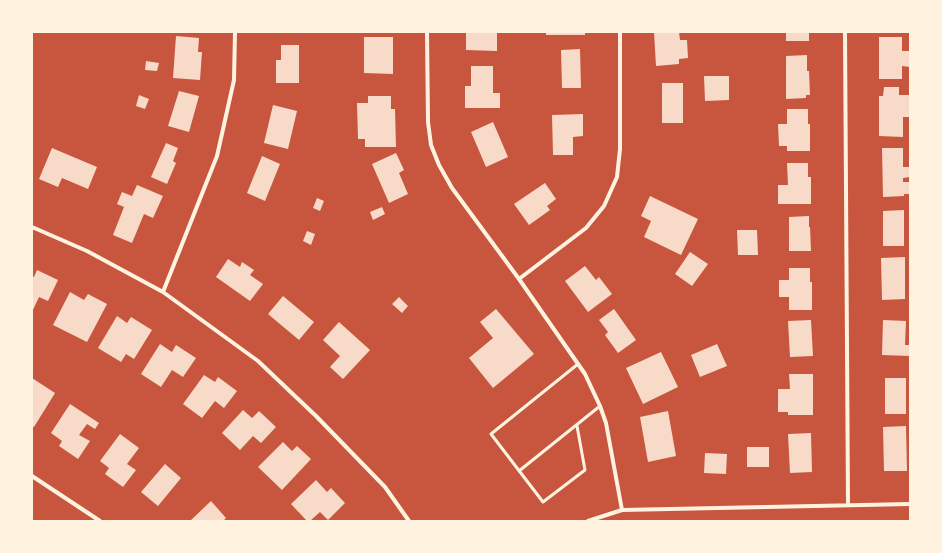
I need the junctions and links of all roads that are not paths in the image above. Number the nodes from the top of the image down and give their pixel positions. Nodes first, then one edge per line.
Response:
1 (235, 32) edge
2 (427, 32) edge
3 (620, 32) edge
4 (845, 32) edge
5 (32, 226) edge
6 (519, 278) junction
7 (163, 292) junction
8 (578, 364) junction
9 (600, 406) junction
10 (577, 426) junction
11 (519, 471) junction
12 (32, 476) edge
13 (848, 504) junction
14 (910, 504) edge
15 (622, 510) junction
16 (100, 521) edge
17 (409, 521) edge
18 (588, 521) edge

1 - 7 street
2 - 6 street
3 - 6 street
4 - 13 street
5 - 7 street
6 - 8 street
7 - 17 street
8 - 9 street
8 - 11 lane
9 - 10 lane
9 - 15 street
10 - 11 lane
10 - 11 lane
12 - 16 street
13 - 14 street
13 - 15 street
15 - 18 street

